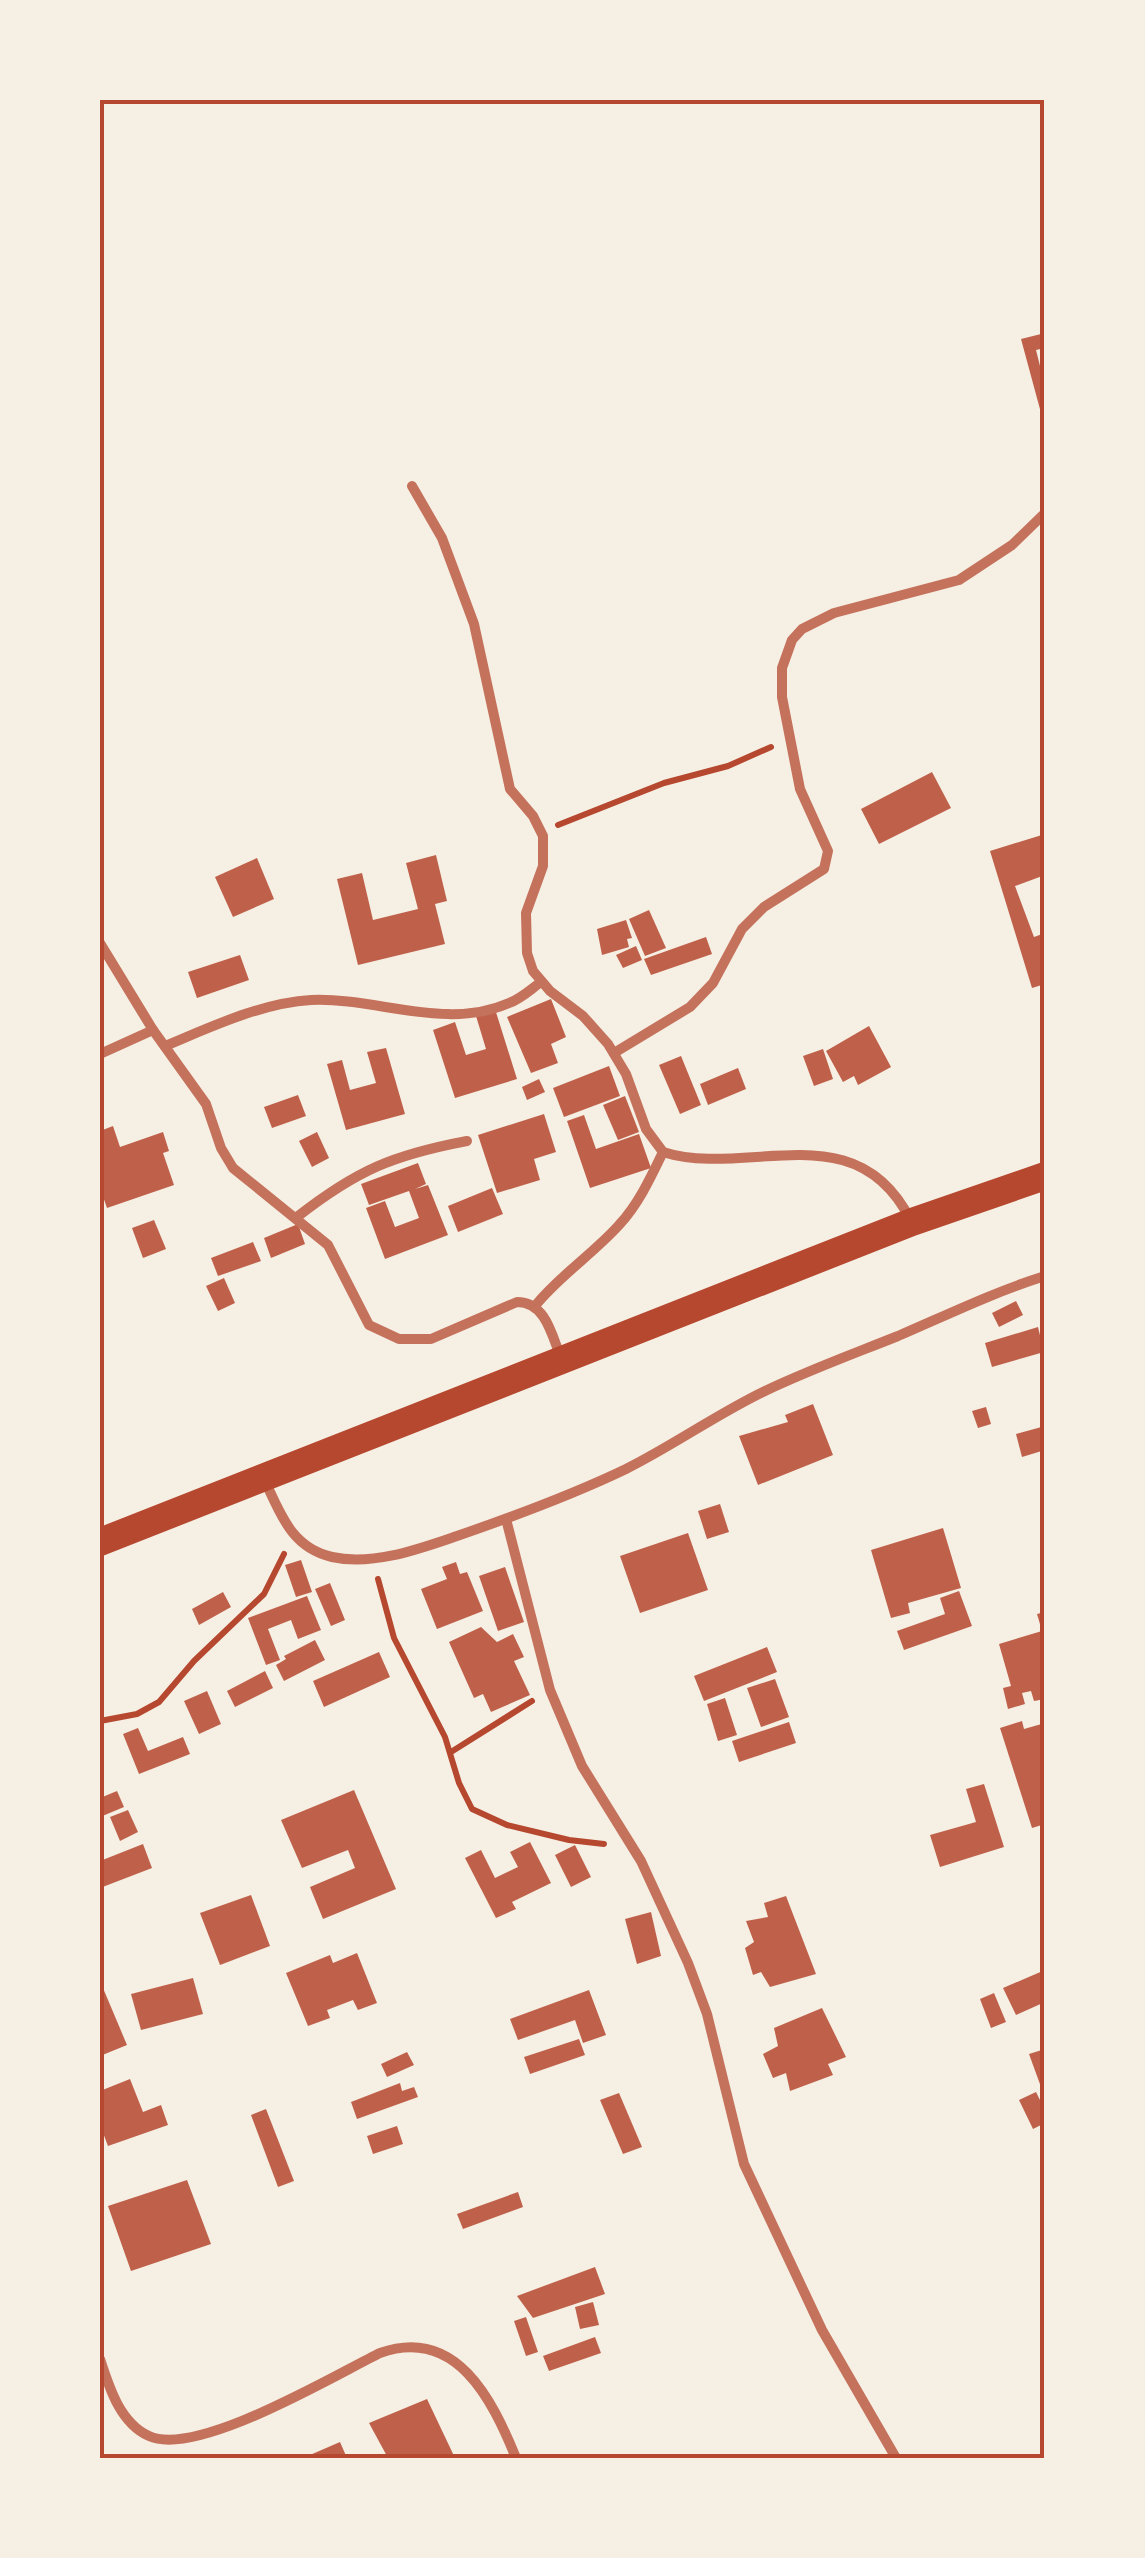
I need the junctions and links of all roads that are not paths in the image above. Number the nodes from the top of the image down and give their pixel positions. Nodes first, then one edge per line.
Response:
1 (412, 486) dead end
2 (1045, 513) edge
3 (100, 943) edge
4 (540, 982) junction
5 (153, 1030) junction
6 (165, 1046) junction
7 (614, 1052) junction
8 (100, 1054) edge
9 (467, 1141) dead end
10 (663, 1152) junction
11 (1045, 1176) edge
12 (297, 1217) junction
13 (912, 1222) junction
14 (1045, 1276) edge
15 (535, 1306) junction
16 (562, 1359) junction
17 (262, 1476) junction
18 (506, 1520) junction
19 (100, 1542) edge
20 (100, 2360) edge
21 (516, 2458) edge
22 (896, 2458) edge

1 - 4 street
2 - 7 street
3 - 5 street
4 - 6 street
4 - 7 street
5 - 6 street
5 - 8 street
6 - 12 street
7 - 10 street
9 - 12 street
10 - 13 street
10 - 15 street
11 - 13 highway
12 - 15 street
13 - 16 highway
14 - 18 street
15 - 16 street
16 - 17 highway
17 - 18 street
17 - 19 highway
18 - 22 street
20 - 21 street

